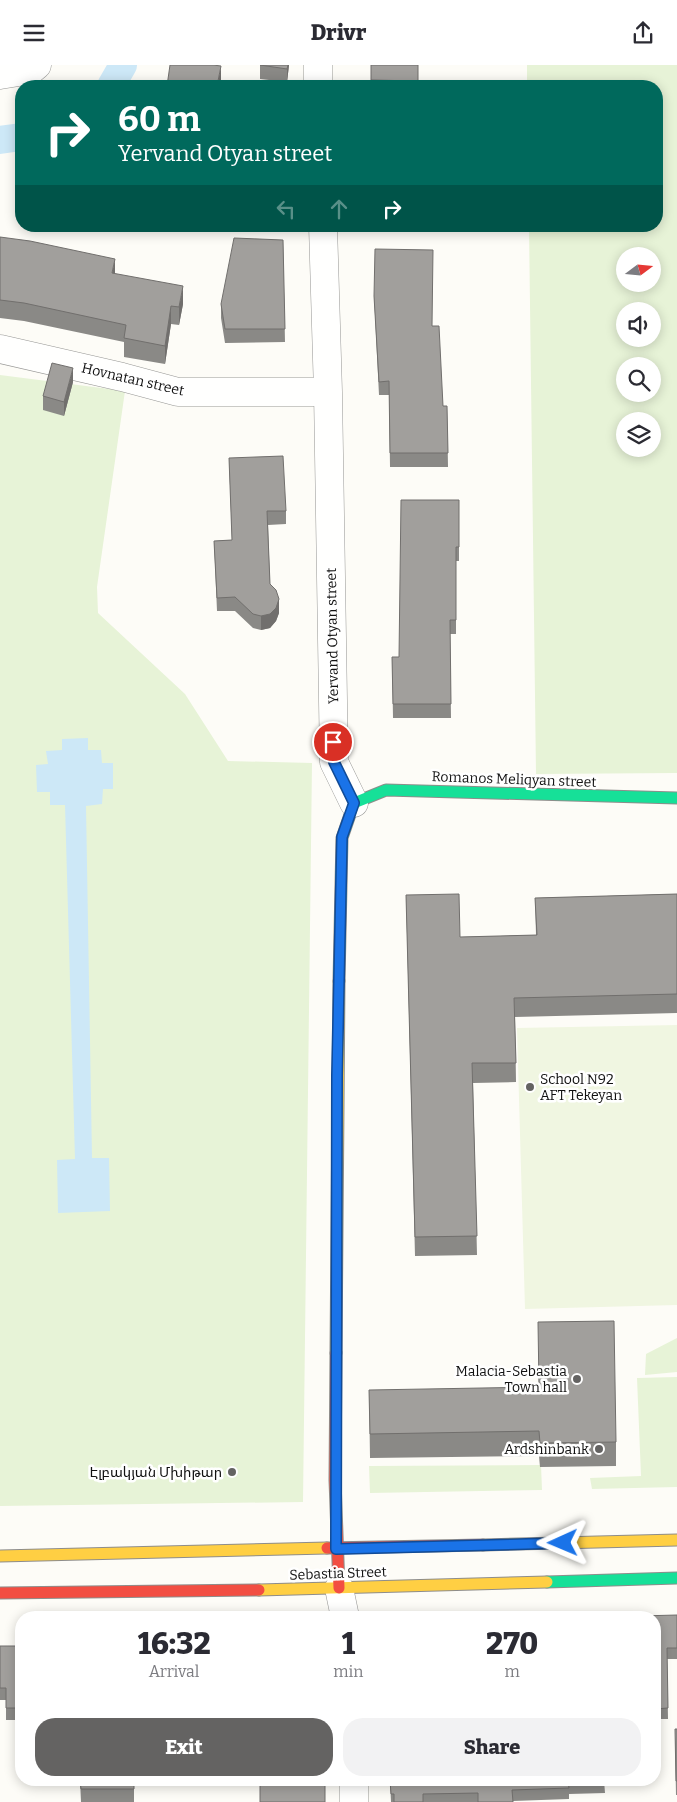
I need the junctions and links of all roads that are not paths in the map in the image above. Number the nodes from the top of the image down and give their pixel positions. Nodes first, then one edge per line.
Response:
1 (37, 65) edge
2 (318, 65) edge
3 (0, 75) edge
4 (318, 80) edge
5 (323, 232) edge
6 (0, 349) edge
7 (328, 393) junction
8 (677, 798) edge
9 (354, 803) junction
10 (677, 1540) edge
11 (336, 1549) junction
12 (0, 1556) edge
13 (677, 1578) edge
14 (339, 1589) junction
15 (0, 1593) edge
16 (343, 1611) edge
17 (354, 1786) edge
18 (354, 1802) edge

1 - 3 street
2 - 4 street
5 - 7 street, Yervand Otyan street
6 - 7 street, Hovnatan street
7 - 9 street, Yervand Otyan street
8 - 9 main road, Romanos Meliqyan street
9 - 11 main road
10 - 11 main road, Sebastia Street
11 - 12 main road, Sebastia Street
11 - 14 main road
13 - 14 main road, Sebastia Street
14 - 15 main road, Sebastia Street
14 - 16 street
17 - 18 street

